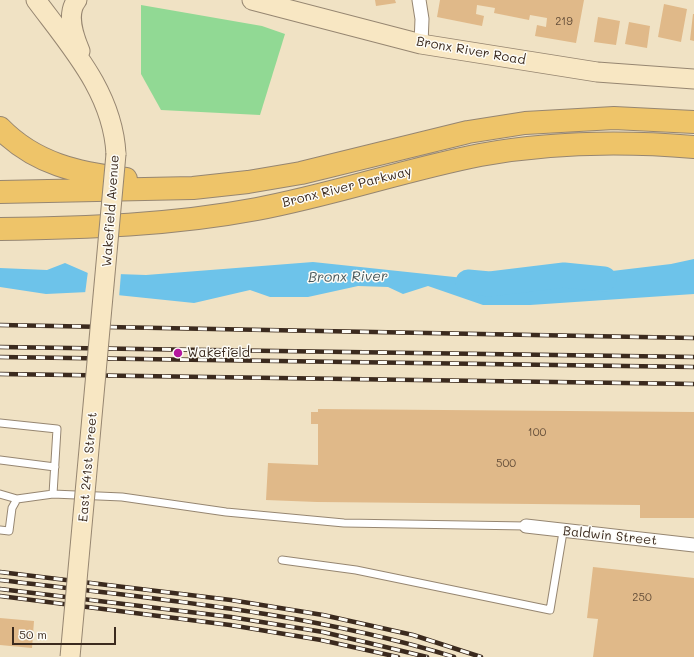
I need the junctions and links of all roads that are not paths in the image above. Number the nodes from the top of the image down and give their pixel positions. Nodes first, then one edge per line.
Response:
1 (36, 0) edge
2 (77, 0) edge
3 (252, 0) edge
4 (419, 0) edge
5 (420, 44) junction
6 (694, 79) edge
7 (93, 80) junction
8 (694, 122) edge
9 (0, 128) edge
10 (694, 147) edge
11 (192, 188) junction
12 (0, 192) edge
13 (0, 229) edge
14 (106, 276) joint
15 (0, 423) edge
16 (0, 460) edge
17 (55, 467) junction
18 (0, 494) edge
19 (53, 494) junction
20 (17, 499) junction
21 (526, 526) joint
22 (0, 530) edge
23 (563, 532) junction
24 (694, 545) edge
25 (282, 560) dead end
26 (70, 657) edge

1 - 7 street, Wakefield Avenue
2 - 7 street
3 - 5 street, Bronx River Road
4 - 5 street
5 - 6 street, Bronx River Road
7 - 14 street, Wakefield Avenue, bridge
8 - 11 highway, Bronx River Parkway
9 - 11 highway
10 - 13 highway, Bronx River Parkway
11 - 12 highway, Bronx River Parkway
14 - 26 street, East 241st Street, bridge
15 - 17 lane
16 - 17 lane
17 - 19 lane
18 - 20 lane
19 - 20 lane
19 - 21 lane
20 - 22 lane
21 - 23 street, Baldwin Street
23 - 24 street, Baldwin Street
23 - 25 lane

